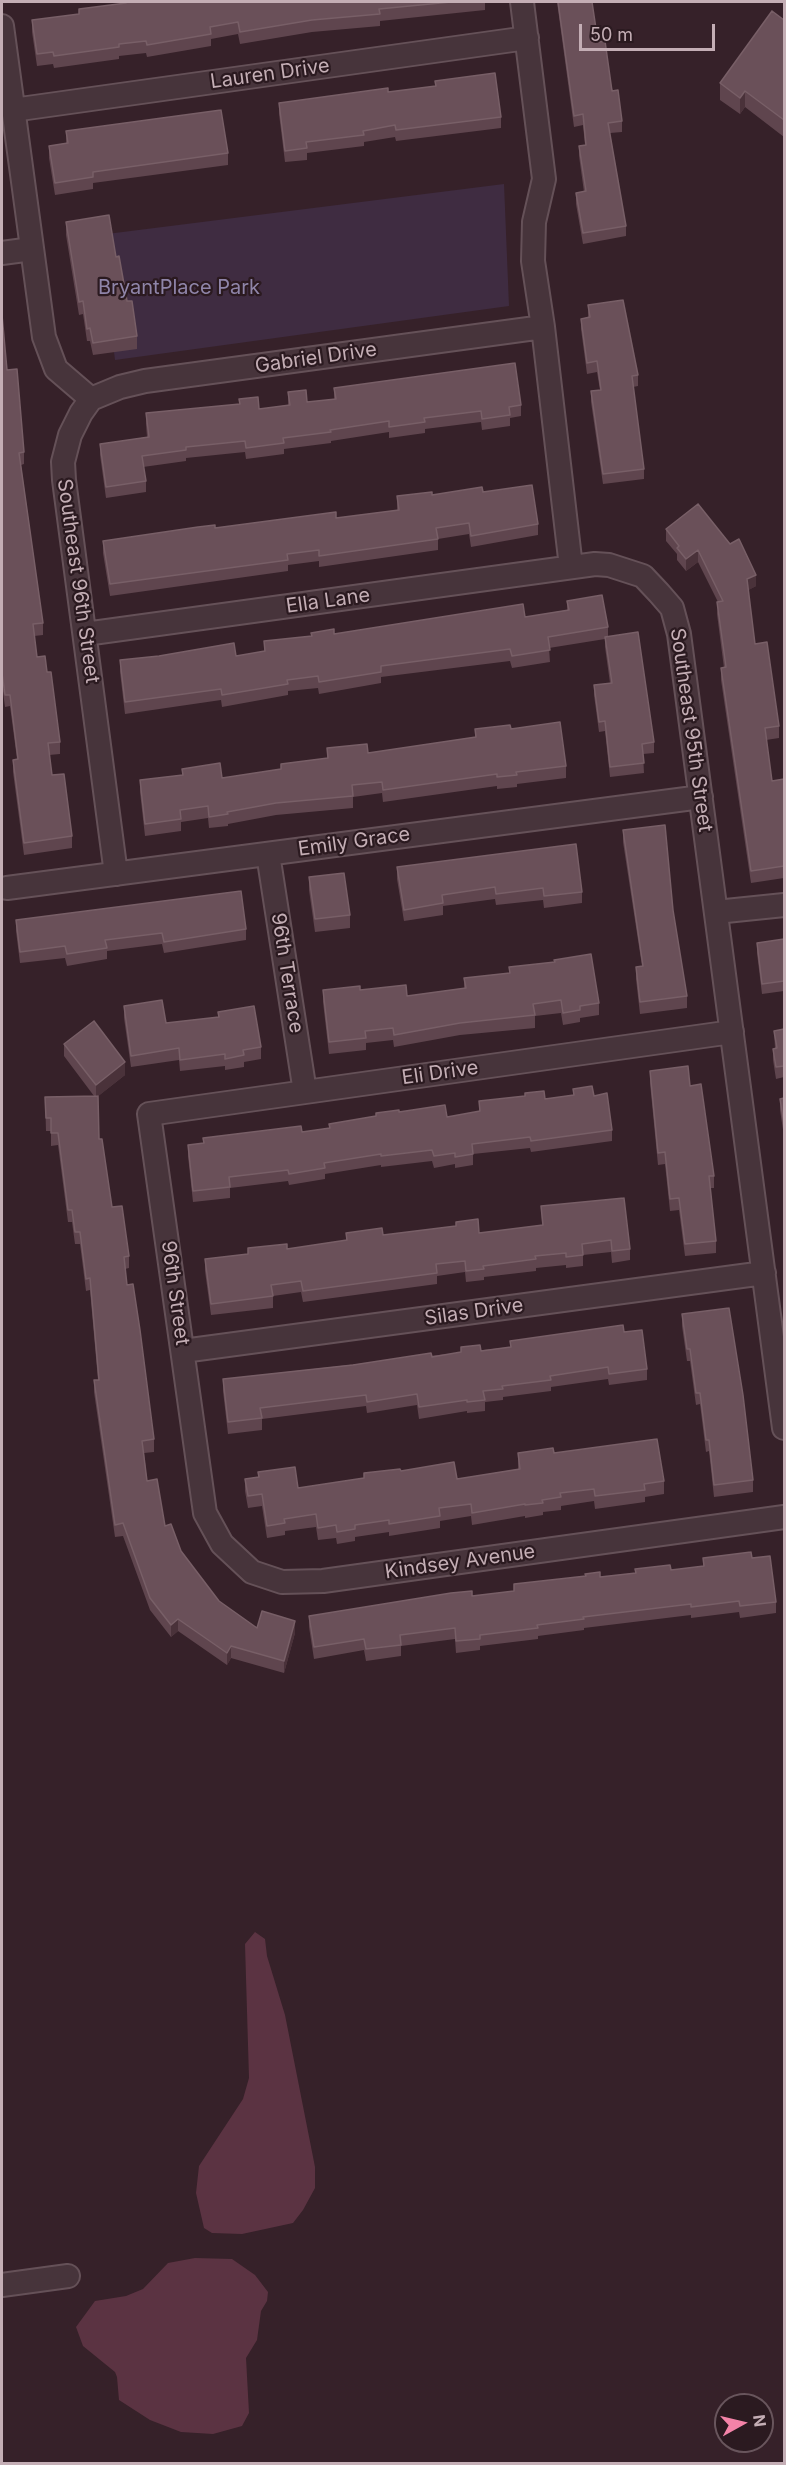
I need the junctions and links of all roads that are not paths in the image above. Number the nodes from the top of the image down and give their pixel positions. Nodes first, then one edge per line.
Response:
1 (522, 2) edge
2 (2, 26) edge
3 (527, 38) junction
4 (13, 110) junction
5 (32, 249) junction
6 (2, 254) edge
7 (543, 327) junction
8 (91, 399) junction
9 (570, 567) junction
10 (85, 634) junction
11 (701, 796) junction
12 (268, 854) junction
13 (116, 873) junction
14 (7, 888) dead end
15 (784, 905) edge
16 (716, 912) junction
17 (732, 1032) junction
18 (305, 1092) junction
19 (148, 1114) joint
20 (764, 1273) junction
21 (183, 1351) junction
22 (784, 1428) edge
23 (199, 1473) joint
24 (784, 1517) edge
25 (68, 2276) dead end
26 (2, 2285) edge

1 - 3 street
2 - 4 street
3 - 4 street, Lauren Drive
3 - 7 street
4 - 5 street
5 - 6 street
5 - 8 street
7 - 8 street, Gabriel Drive
7 - 9 street
8 - 10 street, Southeast 96th Street
9 - 10 street, Ella Lane
9 - 11 street, Southeast 95th Street
10 - 13 street, Southeast 96th Street
11 - 12 street, Emily Grace
11 - 16 street, Southeast 95th Street
12 - 13 street, Emily Grace
12 - 18 street, 96th Terrace
13 - 14 street, Emily Grace
15 - 16 street
16 - 17 street, Southeast 95th Street
17 - 18 street, Eli Drive
17 - 20 street, Southeast 95th Street
18 - 19 street, Eli Drive
19 - 21 street, 96th Street
20 - 21 street, Silas Drive
20 - 22 street, Southeast 95th Street
21 - 23 street, 96th Street
23 - 24 street, Kindsey Avenue
25 - 26 street

